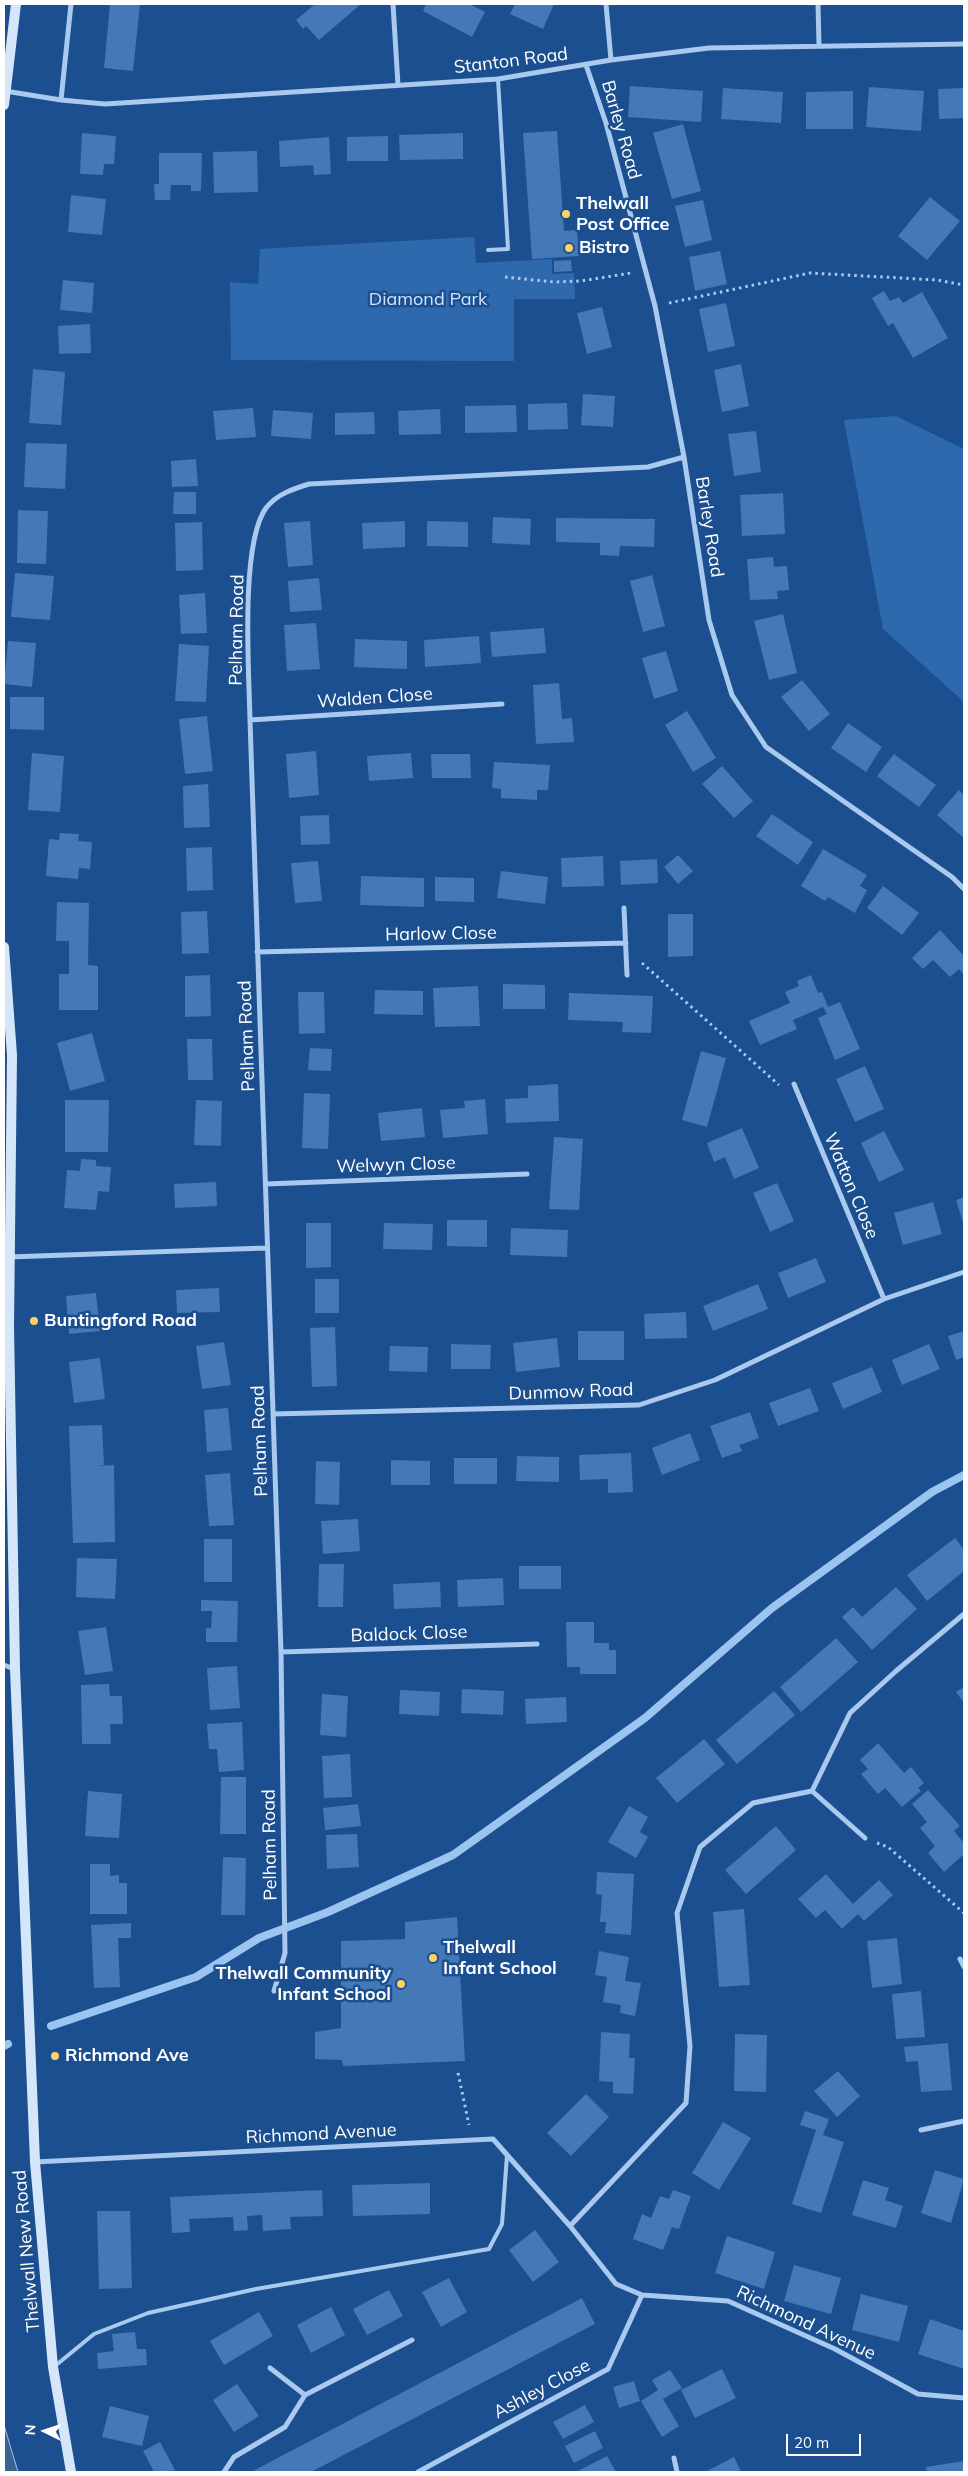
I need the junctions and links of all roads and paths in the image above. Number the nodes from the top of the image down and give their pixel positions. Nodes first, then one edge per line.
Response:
1 (16, 4) edge
2 (71, 4) edge
3 (393, 4) edge
4 (606, 4) edge
5 (818, 4) edge
6 (964, 44) edge
7 (819, 45) junction
8 (610, 60) junction
9 (586, 65) junction
10 (498, 79) junction
11 (398, 85) junction
12 (5, 91) junction
13 (61, 100) junction
14 (4, 105) edge
15 (488, 250) dead end
16 (645, 269) junction
17 (505, 277) dead end
18 (964, 285) edge
19 (655, 306) junction
20 (684, 457) junction
21 (502, 704) dead end
22 (250, 720) junction
23 (964, 889) edge
24 (624, 908) dead end
25 (626, 943) junction
26 (4, 947) edge
27 (257, 952) junction
28 (628, 975) dead end
29 (794, 1084) joint
30 (527, 1174) dead end
31 (266, 1184) junction
32 (266, 1248) junction
33 (9, 1257) junction
34 (964, 1272) edge
35 (884, 1300) junction
36 (6, 1326) edge
37 (273, 1414) junction
38 (964, 1614) edge
39 (537, 1644) dead end
40 (281, 1652) junction
41 (4, 1665) edge
42 (15, 1669) junction
43 (812, 1791) junction
44 (865, 1838) joint
45 (964, 1913) edge
46 (960, 1959) dead end
47 (964, 1967) edge
48 (274, 1991) dead end
49 (458, 2073) dead end
50 (964, 2122) edge
51 (921, 2130) dead end
52 (472, 2140) junction
53 (507, 2155) junction
54 (35, 2162) junction
55 (570, 2226) junction
56 (642, 2295) junction
57 (412, 2340) dead end
58 (53, 2368) junction
59 (270, 2368) dead end
60 (305, 2395) junction
61 (964, 2398) edge
62 (674, 2458) dead end
63 (71, 2472) edge
64 (224, 2472) edge
65 (418, 2472) edge
66 (677, 2472) edge

1 - 12 main road
2 - 13 street
3 - 11 street
4 - 8 street
5 - 7 street
6 - 7 street, Stanton Road
7 - 8 street, Stanton Road
8 - 9 street, Stanton Road
9 - 10 street, Stanton Road
9 - 16 street, Barley Road
10 - 11 street, Stanton Road
10 - 15 lane
11 - 13 street, Stanton Road
12 - 13 street
12 - 14 main road
16 - 17 path
16 - 19 street, Barley Road
18 - 19 path
19 - 20 street, Barley Road
20 - 22 street, Pelham Road
20 - 23 street, Barley Road
21 - 22 street, Walden Close
22 - 27 street, Pelham Road
24 - 25 street
25 - 27 street, Harlow Close
25 - 28 street
25 - 29 path
26 - 33 main road, Thelwall New Road
27 - 31 street, Pelham Road
29 - 35 street, Watton Close
30 - 31 street, Welwyn Close
31 - 32 street, Pelham Road
32 - 33 street
32 - 37 street, Pelham Road
33 - 36 main road, Thelwall New Road
34 - 35 street, Dunmow Road
35 - 37 street, Dunmow Road
36 - 42 main road, Thelwall New Road
37 - 40 street, Pelham Road
38 - 43 street
39 - 40 street, Baldock Close
40 - 48 street, Pelham Road
41 - 42 street
42 - 54 main road, Thelwall New Road
43 - 44 street
43 - 55 street
44 - 45 path
46 - 47 street
49 - 52 path
50 - 51 street
52 - 53 street, Richmond Avenue
52 - 54 street, Richmond Avenue
53 - 55 street, Richmond Avenue
53 - 58 lane
54 - 58 main road, Thelwall New Road
55 - 56 street, Richmond Avenue
56 - 61 street, Richmond Avenue
56 - 65 street, Ashley Close
57 - 60 street
58 - 63 main road, Thelwall New Road
59 - 60 street
60 - 64 street
62 - 66 street

